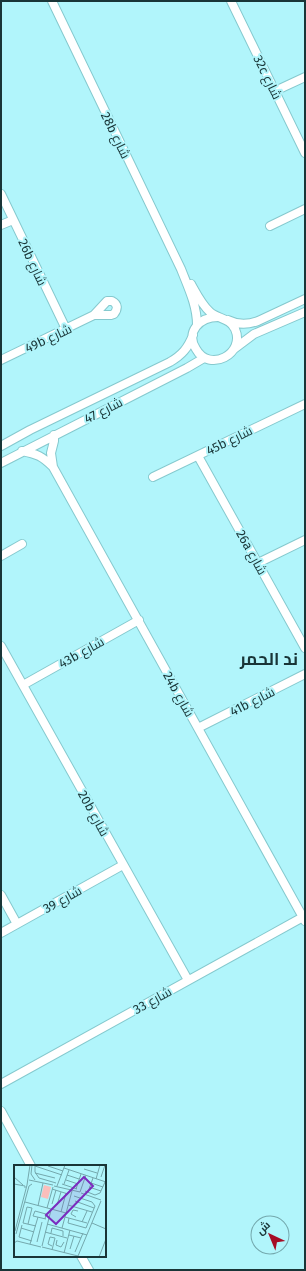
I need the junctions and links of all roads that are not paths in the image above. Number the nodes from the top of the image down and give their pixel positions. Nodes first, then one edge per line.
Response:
1 (52, 1) edge
2 (232, 1) edge
3 (305, 77) edge
4 (275, 91) junction
5 (305, 153) edge
6 (1, 194) edge
7 (305, 209) edge
8 (13, 220) junction
9 (1, 226) edge
10 (270, 226) dead end
11 (181, 269) junction
12 (305, 299) edge
13 (305, 312) edge
14 (94, 315) dead end
15 (221, 318) junction
16 (198, 325) junction
17 (66, 329) junction
18 (193, 335) junction
19 (234, 349) junction
20 (204, 358) junction
21 (1, 360) edge
22 (305, 404) edge
23 (54, 435) junction
24 (1, 446) edge
25 (22, 451) junction
26 (198, 456) junction
27 (1, 462) edge
28 (53, 467) junction
29 (153, 477) dead end
30 (305, 540) edge
31 (22, 544) dead end
32 (1, 556) edge
33 (258, 563) junction
34 (138, 620) junction
35 (1, 646) edge
36 (305, 648) edge
37 (305, 674) edge
38 (23, 685) junction
39 (198, 728) junction
40 (123, 865) junction
41 (1, 895) edge
42 (304, 919) edge
43 (17, 924) junction
44 (1, 933) edge
45 (188, 980) junction
46 (1, 1084) edge
47 (1, 1111) edge
48 (30, 1165) edge
49 (82, 1257) edge
50 (89, 1270) edge

1 - 11 street, 28b شارع
2 - 4 street, 32c شارع
3 - 4 street
4 - 5 street, 32c شارع
6 - 8 street, 26b شارع
7 - 10 street
8 - 9 street
8 - 17 street, 26b شارع
11 - 15 street, 28b شارع
11 - 16 street, 28b شارع
12 - 15 street
13 - 19 street
14 - 17 street, 49b شارع
15 - 16 street
15 - 19 street
16 - 18 street
17 - 21 street, 49b شارع
18 - 20 street
18 - 24 street, شارع 47
19 - 20 street
20 - 23 street, شارع 47
22 - 26 street, 45b شارع
23 - 25 street, شارع 47
23 - 28 street, 24b شارع
25 - 27 street, شارع 47
25 - 28 street, 24b شارع
26 - 29 street, 45b شارع
26 - 33 street, 26a شارع
28 - 34 street, 24b شارع
30 - 33 street
31 - 32 street
33 - 36 street, 26a شارع
34 - 38 street, 43b شارع
34 - 39 street, 24b شارع
35 - 38 street, 20b شارع
37 - 39 street, 41b شارع
38 - 40 street, 20b شارع
39 - 42 street, 24b شارع
40 - 43 street, شارع 39
40 - 45 street, 20b شارع
41 - 43 street
42 - 45 street, شارع 33
43 - 44 street, شارع 39
45 - 46 street, شارع 33
47 - 48 street
49 - 50 street

